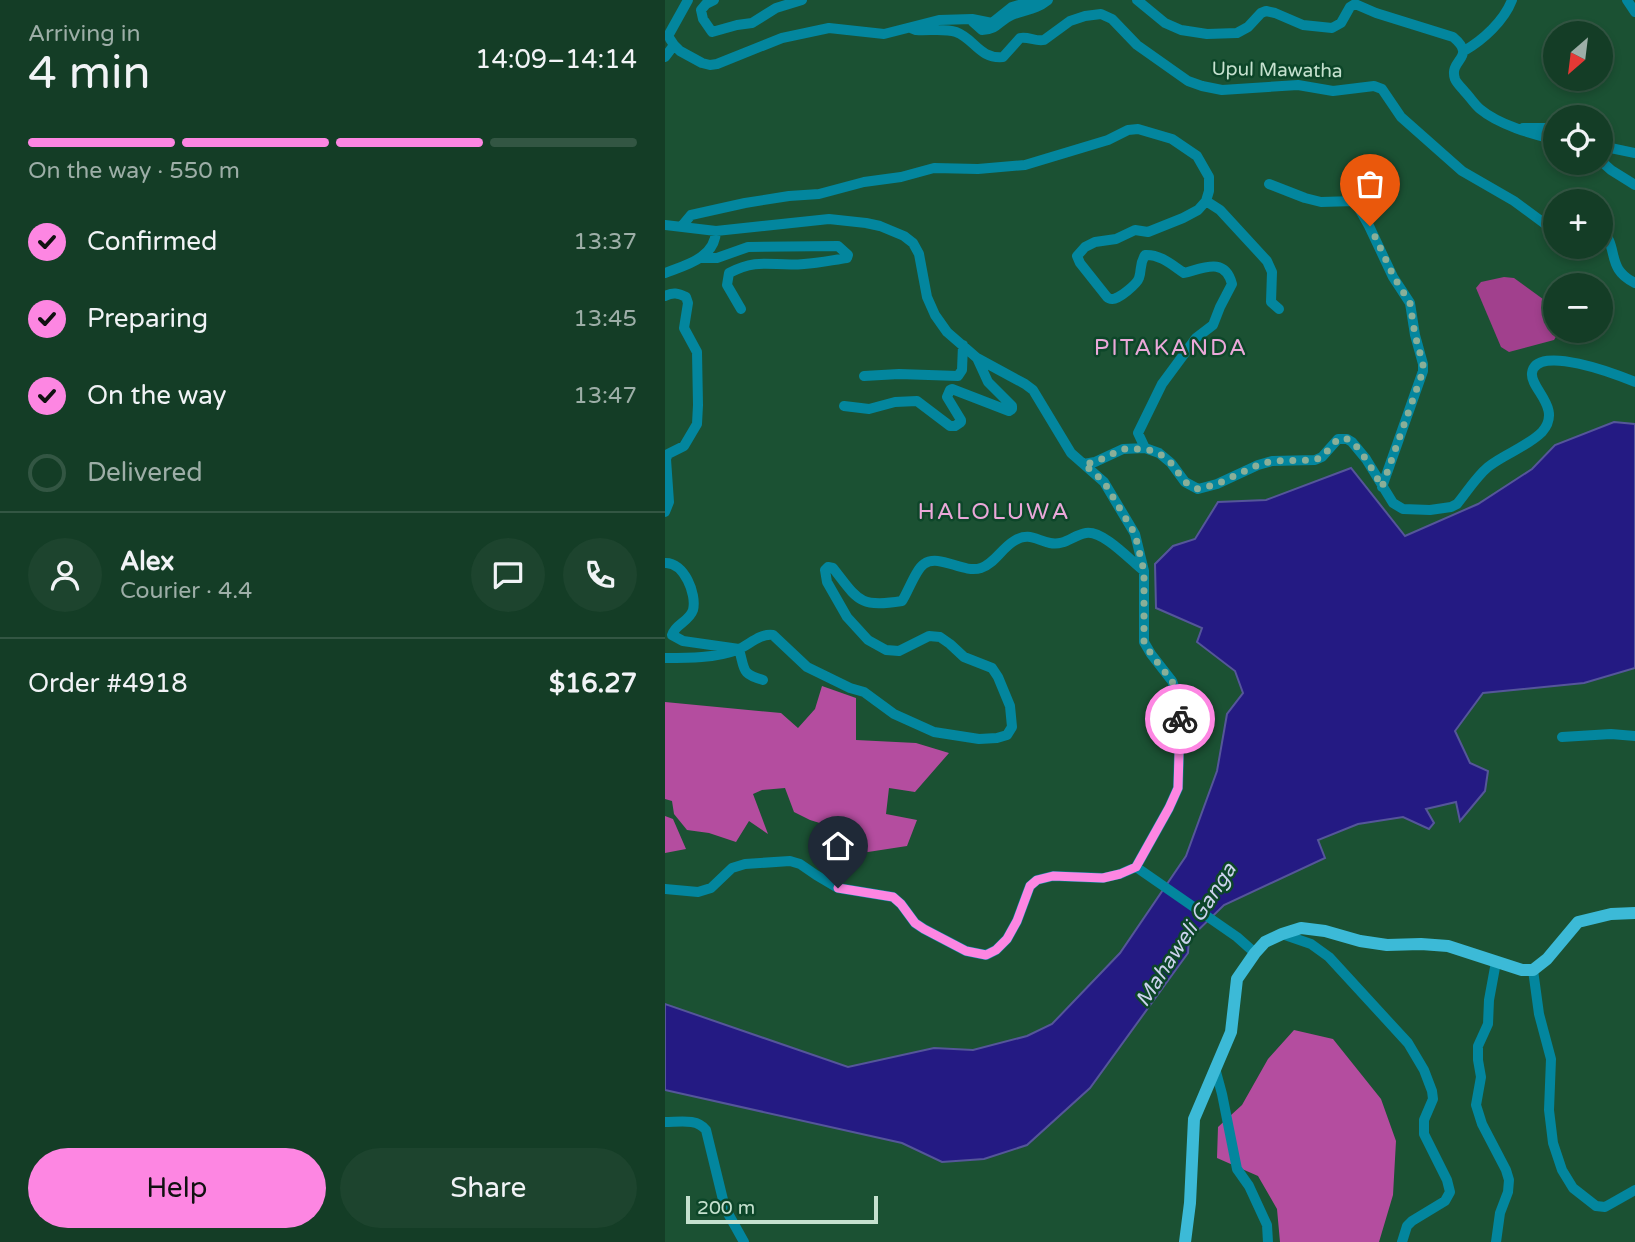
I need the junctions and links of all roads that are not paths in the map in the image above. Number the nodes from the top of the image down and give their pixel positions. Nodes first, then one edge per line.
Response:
1 (688, 0) edge
2 (714, 0) edge
3 (802, 0) edge
4 (1036, 0) edge
5 (1048, 0) edge
6 (1137, 0) edge
7 (1512, 0) edge
8 (1627, 0) edge
9 (1635, 12) edge
10 (972, 19) junction
11 (911, 28) junction
12 (669, 37) edge
13 (1464, 51) junction
14 (665, 57) edge
15 (1519, 128) junction
16 (1543, 128) edge
17 (1543, 136) edge
18 (1613, 148) edge
19 (1635, 153) edge
20 (1613, 171) edge
21 (1269, 184) dead end
22 (1635, 185) edge
23 (1206, 201) junction
24 (1543, 222) edge
25 (665, 225) edge
26 (681, 227) junction
27 (716, 231) junction
28 (1613, 255) edge
29 (702, 258) junction
30 (665, 273) edge
31 (1635, 283) edge
32 (665, 296) edge
33 (741, 309) dead end
34 (1279, 309) dead end
35 (963, 345) junction
36 (977, 358) junction
37 (864, 376) dead end
38 (1635, 382) edge
39 (843, 406) dead end
40 (1145, 449) junction
41 (1084, 464) junction
42 (1382, 487) junction
43 (665, 512) edge
44 (665, 563) edge
45 (1144, 571) junction
46 (739, 649) junction
47 (665, 658) edge
48 (763, 680) dead end
49 (1635, 736) edge
50 (1562, 737) dead end
51 (1136, 867) junction
52 (665, 889) edge
53 (1635, 913) edge
54 (1282, 934) junction
55 (1255, 953) junction
56 (1496, 962) junction
57 (1533, 970) junction
58 (1215, 1068) junction
59 (665, 1122) edge
60 (1635, 1190) edge
61 (744, 1242) edge
62 (1185, 1242) edge
63 (1268, 1242) edge
64 (1402, 1242) edge
65 (1496, 1242) edge

1 - 12 street
2 - 3 street
4 - 10 street
5 - 10 street
6 - 13 street
7 - 13 street
8 - 9 street
10 - 11 street
11 - 12 street
11 - 24 street, Upul Mawatha
12 - 14 street
13 - 15 street
15 - 16 street
15 - 17 street
18 - 19 street
20 - 22 street
21 - 42 street
23 - 26 street
23 - 34 street
23 - 40 street
25 - 26 street
26 - 27 street
27 - 29 street
27 - 35 street
28 - 31 street
29 - 30 street
29 - 33 street
32 - 43 street
35 - 36 street
35 - 37 street
36 - 39 street
36 - 41 street
38 - 42 street
40 - 41 street
40 - 42 street
41 - 45 street
44 - 46 street
45 - 46 street
45 - 51 street
46 - 47 street
46 - 48 street
49 - 50 street
51 - 52 street
51 - 55 street
53 - 57 main road
54 - 55 main road
54 - 56 main road
54 - 64 street
55 - 58 main road
56 - 57 main road
56 - 65 street
57 - 60 street
58 - 62 main road
58 - 63 street
59 - 61 street

